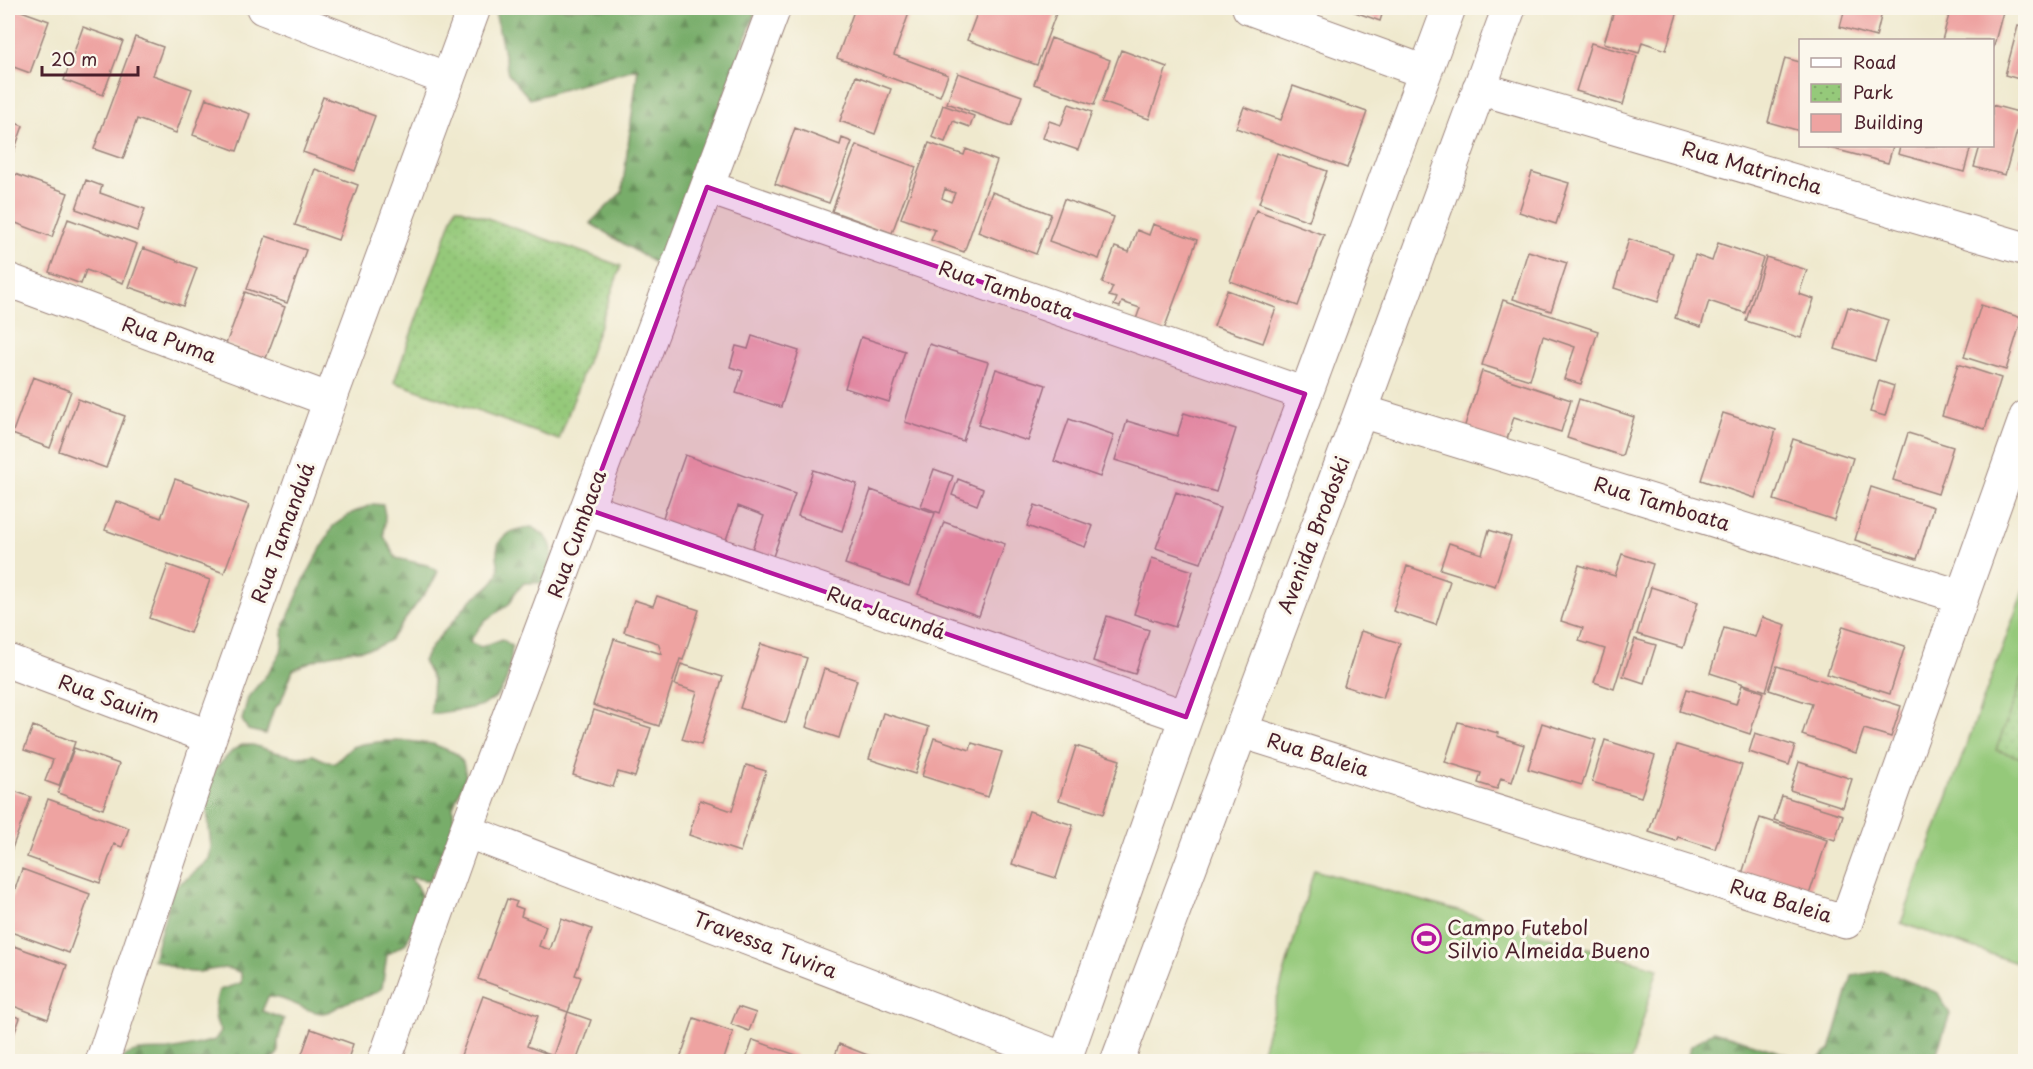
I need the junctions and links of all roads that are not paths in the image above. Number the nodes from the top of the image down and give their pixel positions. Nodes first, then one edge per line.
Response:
1 (263, 8) edge
2 (474, 8) edge
3 (774, 8) edge
4 (1249, 8) edge
5 (1449, 8) edge
6 (1509, 8) edge
7 (1425, 72) junction
8 (447, 79) junction
9 (1479, 88) junction
10 (707, 187) junction
11 (2025, 249) edge
12 (8, 280) edge
13 (1305, 394) junction
14 (330, 400) junction
15 (1361, 411) junction
16 (2025, 417) edge
17 (587, 509) junction
18 (1962, 597) junction
19 (8, 662) edge
20 (1186, 717) junction
21 (1240, 731) junction
22 (210, 737) junction
23 (466, 831) junction
24 (1064, 1060) edge
25 (102, 1062) edge
26 (384, 1062) edge
27 (1117, 1062) edge

1 - 8 street
2 - 8 street, Rua Tamanduá
3 - 10 street, Rua Cumbaca
4 - 7 street
5 - 7 street
6 - 9 street, Avenida Brodoski
7 - 13 street
8 - 14 street, Rua Tamanduá
9 - 11 street, Rua Matrincha
9 - 15 street, Avenida Brodoski
10 - 13 street, Rua Tamboata
10 - 17 street, Rua Cumbaca
12 - 14 street, Rua Puma
13 - 20 street
14 - 22 street, Rua Tamanduá
15 - 18 street, Rua Tamboata
15 - 21 street, Avenida Brodoski
16 - 18 street, Rua Baleia
17 - 20 street, Rua Jacundá
17 - 23 street, Rua Cumbaca
18 - 21 street, Rua Baleia
19 - 22 street, Rua Sauim
20 - 24 street
21 - 27 street, Avenida Brodoski
22 - 25 street, Rua Tamanduá
23 - 24 street, Travessa Tuvira
23 - 26 street, Rua Cumbaca

